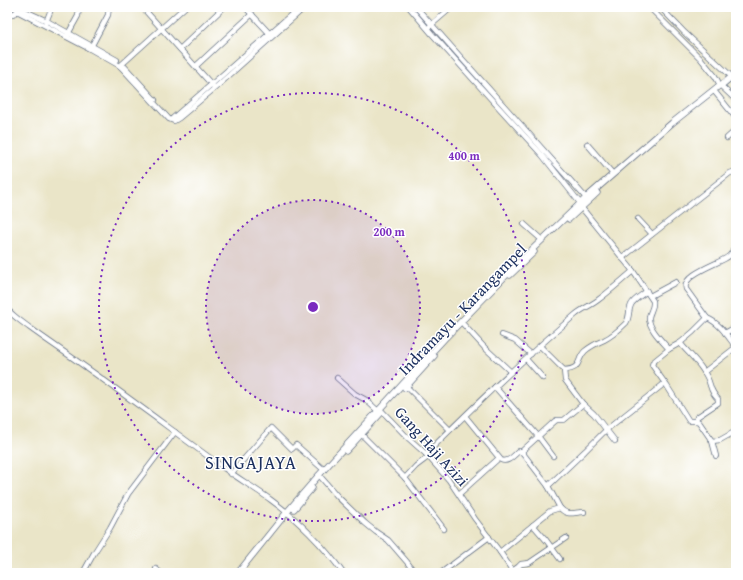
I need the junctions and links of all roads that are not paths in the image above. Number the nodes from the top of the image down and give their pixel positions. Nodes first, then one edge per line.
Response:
1 (51, 7) edge
2 (79, 7) edge
3 (109, 7) edge
4 (142, 7) edge
5 (224, 7) edge
6 (245, 7) edge
7 (300, 7) edge
8 (305, 7) edge
9 (409, 7) edge
10 (416, 7) edge
11 (452, 7) edge
12 (649, 7) edge
13 (660, 7) edge
14 (182, 8) edge
15 (19, 9) edge
16 (252, 14) junction
17 (7, 17) edge
18 (46, 23) junction
19 (432, 25) junction
20 (162, 28) junction
21 (427, 28) junction
22 (68, 35) junction
23 (270, 35) junction
24 (443, 38) junction
25 (439, 42) junction
26 (91, 47) junction
27 (180, 49) junction
28 (121, 65) junction
29 (196, 66) junction
30 (734, 77) edge
31 (722, 85) junction
32 (214, 86) junction
33 (715, 92) junction
34 (736, 100) edge
35 (736, 118) edge
36 (736, 130) edge
37 (727, 138) dead end
38 (587, 144) dead end
39 (613, 174) junction
40 (736, 174) edge
41 (584, 202) junction
42 (638, 219) dead end
43 (524, 224) dead end
44 (652, 234) junction
45 (542, 240) junction
46 (736, 241) edge
47 (622, 258) junction
48 (633, 271) junction
49 (676, 282) dead end
50 (647, 291) junction
51 (650, 296) junction
52 (7, 309) edge
53 (707, 318) junction
54 (461, 325) junction
55 (736, 327) edge
56 (725, 333) junction
57 (502, 335) dead end
58 (680, 343) junction
59 (540, 346) junction
60 (736, 347) edge
61 (670, 349) junction
62 (531, 354) junction
63 (526, 359) junction
64 (564, 370) junction
65 (511, 372) junction
66 (704, 372) junction
67 (412, 377) junction
68 (338, 378) dead end
69 (543, 378) dead end
70 (665, 383) junction
71 (406, 386) junction
72 (495, 387) junction
73 (583, 404) junction
74 (380, 410) junction
75 (465, 416) junction
76 (696, 421) junction
77 (450, 430) junction
78 (606, 430) junction
79 (736, 431) edge
80 (175, 432) junction
81 (360, 433) junction
82 (538, 436) junction
83 (615, 441) dead end
84 (712, 441) junction
85 (521, 452) junction
86 (427, 455) junction
87 (553, 456) dead end
88 (716, 456) dead end
89 (499, 458) junction
90 (324, 470) junction
91 (231, 474) junction
92 (321, 476) junction
93 (405, 478) junction
94 (548, 486) junction
95 (459, 494) junction
96 (560, 508) junction
97 (584, 512) dead end
98 (288, 513) junction
99 (533, 525) junction
100 (444, 529) dead end
101 (489, 537) junction
102 (566, 538) dead end
103 (551, 547) junction
104 (500, 552) junction
105 (560, 559) dead end
106 (156, 569) dead end
107 (512, 572) edge
108 (83, 573) edge
109 (161, 573) edge
110 (238, 573) edge
111 (243, 573) edge
112 (343, 573) edge
113 (415, 573) edge
114 (441, 573) edge

1 - 18 street
2 - 22 street
3 - 26 street
4 - 20 street
5 - 27 street
6 - 16 street
7 - 23 street
8 - 23 street
9 - 21 street
10 - 19 street
11 - 19 street
12 - 31 street
13 - 30 street
14 - 20 street
15 - 17 street
15 - 18 street
16 - 23 street
16 - 29 street
18 - 22 street
19 - 21 street
19 - 24 street
20 - 27 street
20 - 28 street
21 - 25 street
22 - 26 street
23 - 32 street
24 - 25 street
24 - 41 street
25 - 41 street
26 - 28 street
27 - 29 street
28 - 32 street
29 - 32 street
30 - 31 main road, Indramayu - Karangampel
31 - 33 main road, Indramayu - Karangampel
31 - 34 street
31 - 39 main road, Indramayu - Karangampel
33 - 35 street
33 - 41 main road, Indramayu - Karangampel
36 - 37 street
38 - 39 street
39 - 41 main road, Indramayu - Karangampel
40 - 44 street
41 - 45 main road
41 - 47 street
41 - 54 main road, Indramayu - Karangampel
42 - 44 street
43 - 45 street
44 - 47 street
45 - 54 main road
46 - 53 street
47 - 48 street
48 - 50 street
48 - 59 street
49 - 51 street
50 - 51 street
50 - 64 street
51 - 61 street
52 - 80 street
53 - 56 street
53 - 58 street
54 - 65 street
54 - 67 main road, Indramayu - Karangampel
55 - 56 street
56 - 60 street
57 - 62 street
58 - 61 street
58 - 66 street
59 - 62 street
59 - 64 street
60 - 66 street
61 - 70 street
62 - 63 street
63 - 65 street
63 - 69 street
64 - 73 street
65 - 72 street
66 - 76 street
67 - 71 main road, Indramayu - Karangampel
67 - 74 main road, Indramayu - Karangampel
68 - 74 street, Gang Haji Azizi
70 - 76 street
70 - 78 street
71 - 74 main road, Indramayu - Karangampel
71 - 77 street
72 - 75 street
72 - 82 street
73 - 78 street
73 - 82 street
74 - 81 main road, Indramayu - Karangampel
74 - 86 street, Gang Haji Azizi
75 - 77 street
75 - 89 street
76 - 84 street
77 - 86 street
78 - 83 street
78 - 94 street
79 - 84 street
80 - 91 street
80 - 108 street
81 - 90 main road, Indramayu - Karangampel
81 - 92 main road, Indramayu - Karangampel
81 - 93 street
82 - 85 street
82 - 87 street
84 - 88 street
85 - 89 street
85 - 94 street
86 - 93 street
86 - 95 street, Gang Haji Azizi
89 - 95 street
90 - 91 street
90 - 92 main road, Indramayu - Karangampel
91 - 98 street
92 - 98 main road, Indramayu - Karangampel
92 - 113 street
93 - 100 street
94 - 96 street
95 - 101 street, Gang Haji Azizi
96 - 97 street
96 - 99 street
98 - 110 main road, Indramayu - Karangampel
98 - 111 main road, Indramayu - Karangampel
98 - 112 street
99 - 103 street
99 - 104 street
101 - 104 street, Gang Haji Azizi
101 - 114 street
102 - 103 street
103 - 105 street
103 - 107 street
104 - 107 street, Gang Haji Azizi
106 - 109 street

